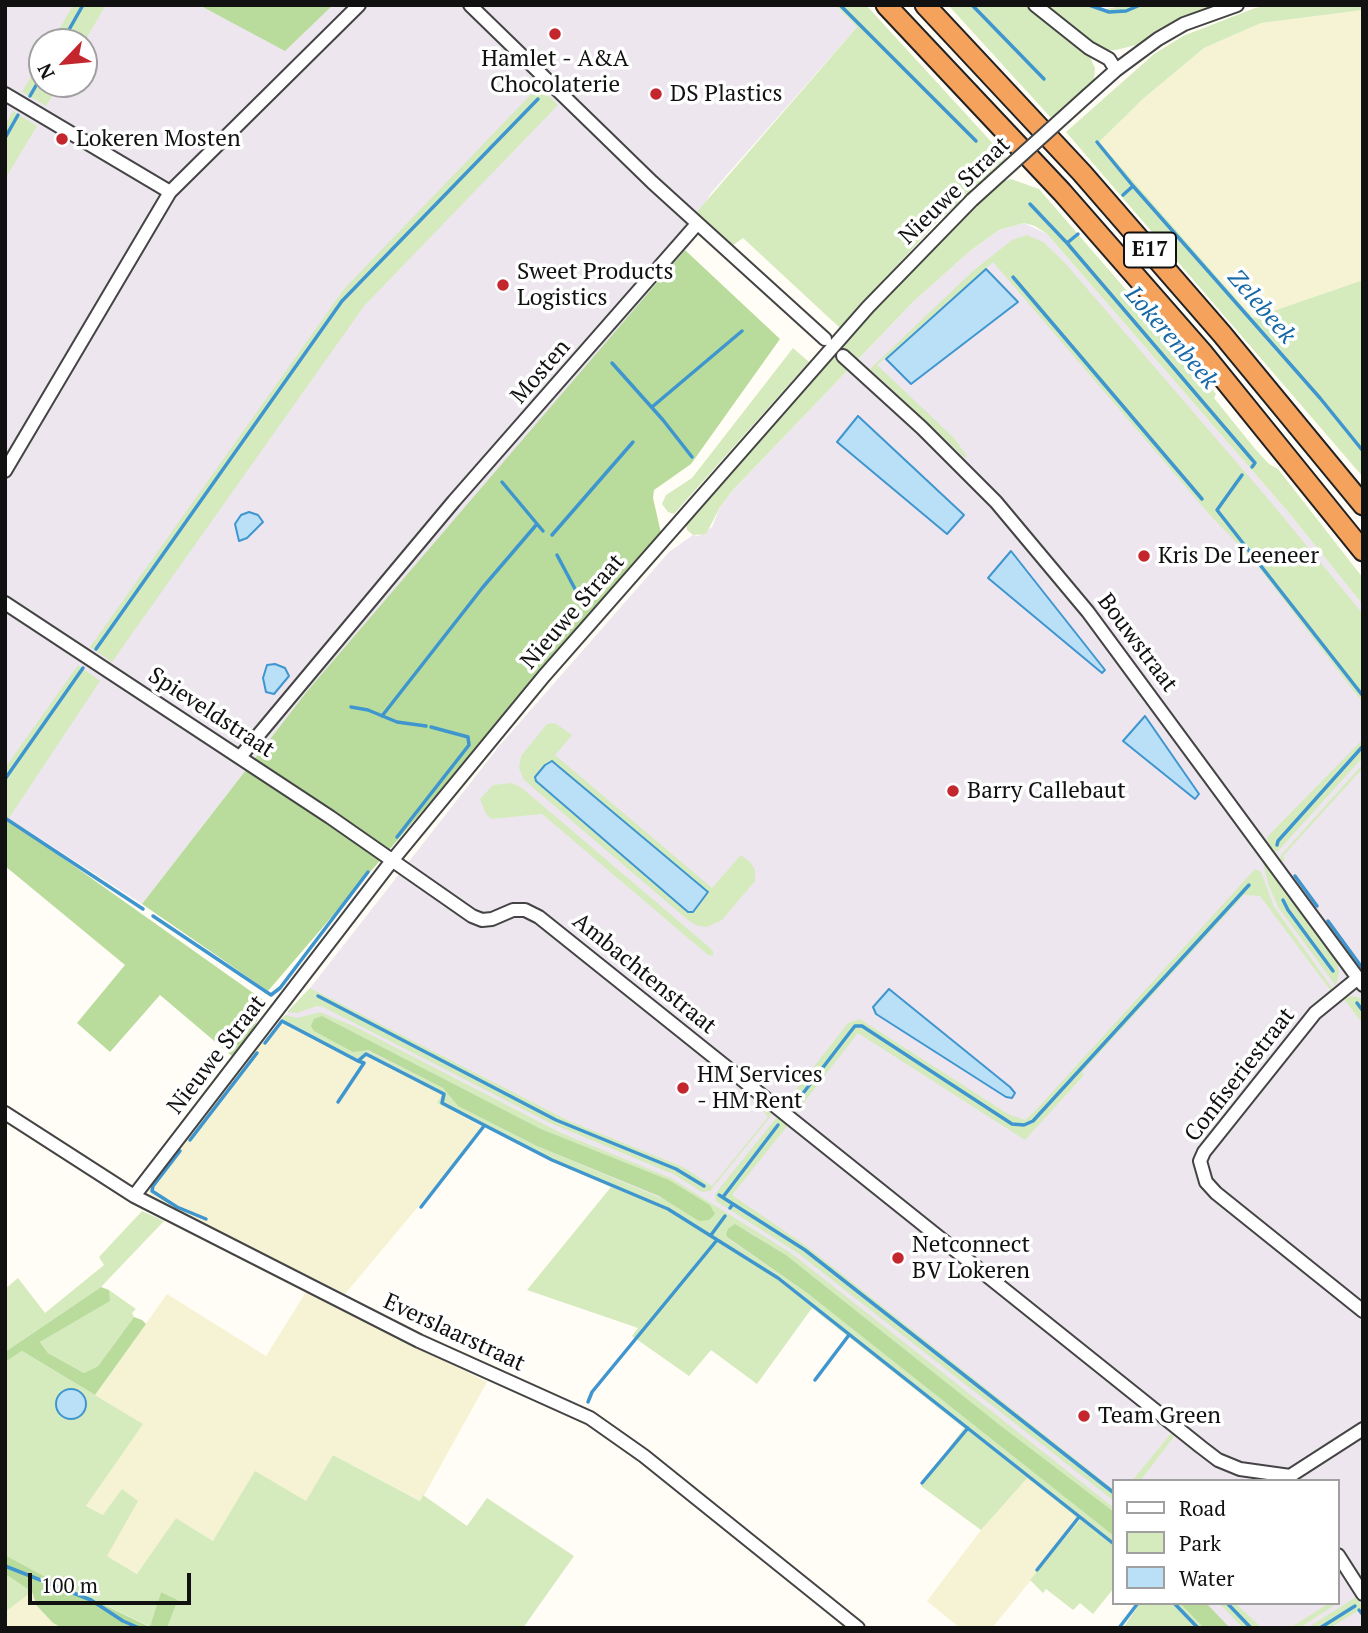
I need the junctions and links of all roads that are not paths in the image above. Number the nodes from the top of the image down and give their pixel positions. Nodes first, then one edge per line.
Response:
1 (359, 5) edge
2 (470, 5) edge
3 (886, 5) edge
4 (925, 5) edge
5 (1034, 5) edge
6 (1237, 5) edge
7 (1116, 70) junction
8 (5, 94) edge
9 (170, 192) junction
10 (697, 224) junction
11 (825, 339) dead end
12 (843, 356) dead end
13 (5, 471) edge
14 (1363, 505) edge
15 (1363, 551) edge
16 (5, 603) edge
17 (240, 757) junction
18 (391, 862) junction
19 (1360, 981) edge
20 (5, 1113) edge
21 (134, 1196) junction
22 (1363, 1311) edge
23 (1363, 1429) edge
24 (1291, 1478) edge
25 (1340, 1558) edge
26 (1363, 1594) edge
27 (858, 1628) edge

1 - 9 street
2 - 10 street
3 - 15 highway, E17
4 - 14 highway, E17
5 - 7 street
6 - 7 street, Nieuwe Straat
7 - 18 street, Nieuwe Straat, bridge
8 - 9 street
9 - 13 street
10 - 11 street
10 - 17 street, Mosten
12 - 19 street, Bouwstraat
16 - 17 street, Spieveldstraat
17 - 18 street, Spieveldstraat
18 - 21 street, Nieuwe Straat
18 - 24 street, Ambachtenstraat
19 - 22 street, Confiseriestraat
20 - 21 street, Everslaarstraat
21 - 27 street, Everslaarstraat
23 - 24 street
25 - 26 street

